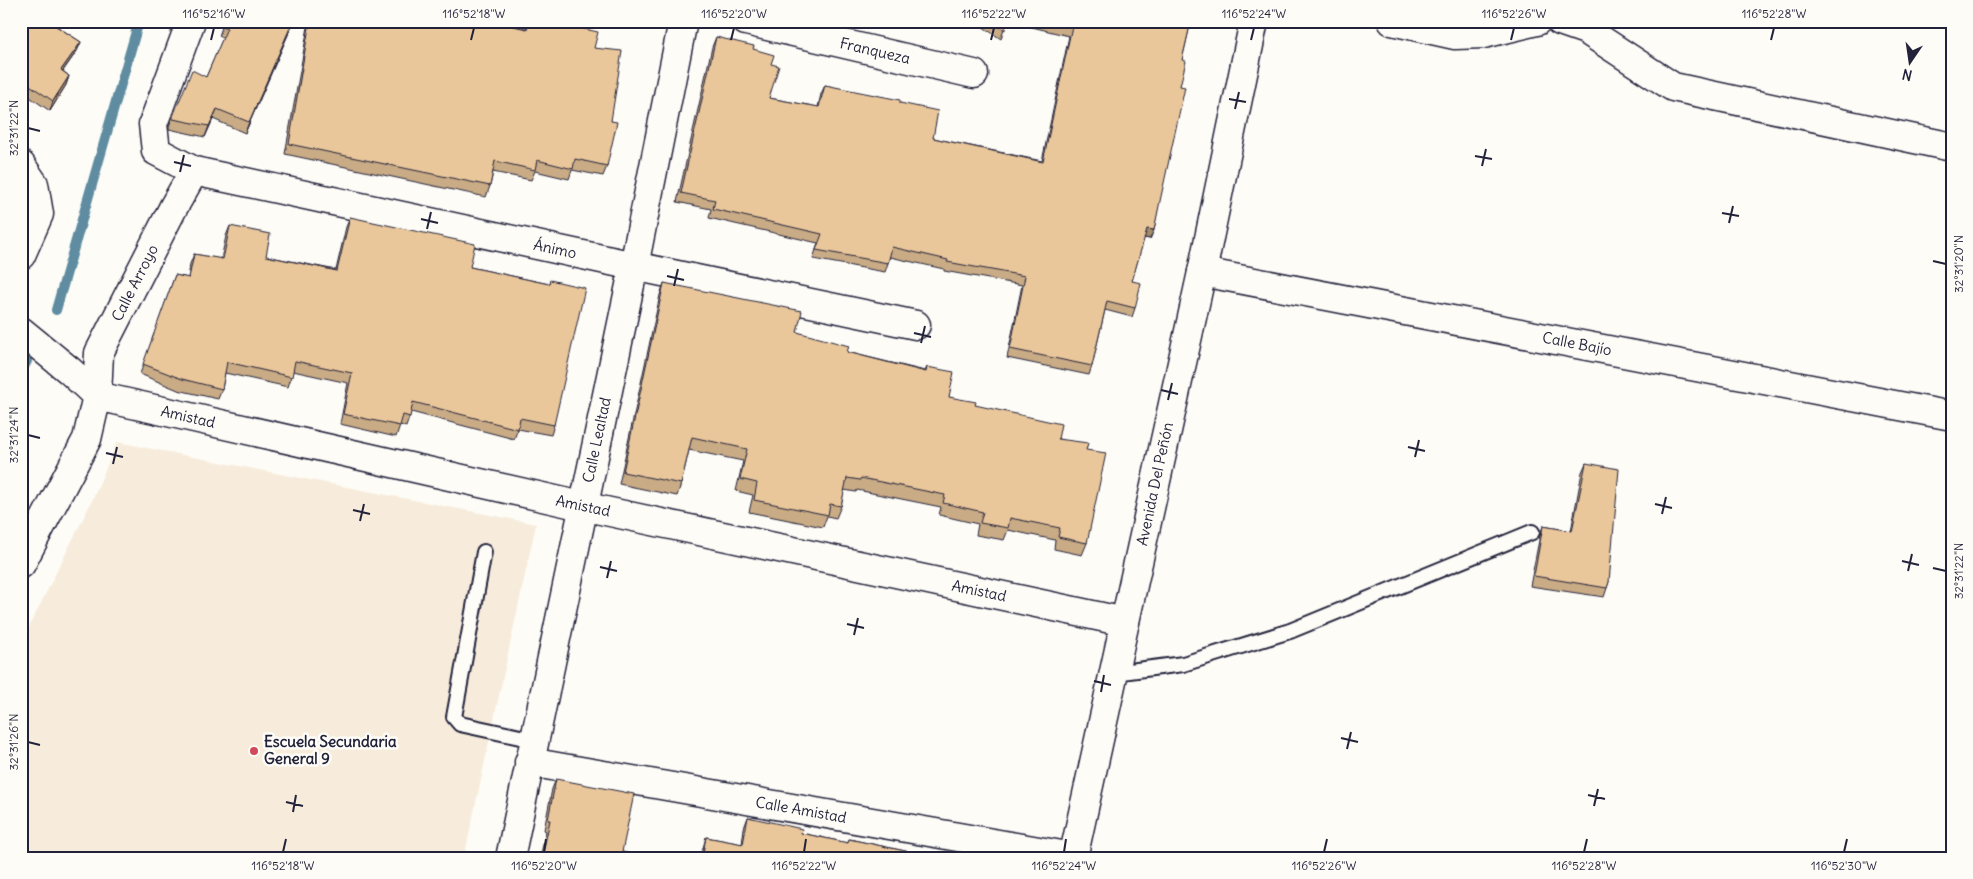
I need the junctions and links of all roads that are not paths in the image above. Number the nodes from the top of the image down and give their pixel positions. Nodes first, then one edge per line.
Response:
1 (191, 21) edge
2 (683, 21) edge
3 (746, 21) edge
4 (1254, 21) edge
5 (1392, 21) edge
6 (1536, 21) edge
7 (1560, 21) edge
8 (974, 74) dead end
9 (1952, 147) edge
10 (21, 165) edge
11 (194, 171) junction
12 (21, 256) edge
13 (634, 266) junction
14 (1202, 272) junction
15 (916, 324) dead end
16 (23, 332) edge
17 (97, 396) junction
18 (1952, 416) edge
19 (582, 506) junction
20 (1532, 532) dead end
21 (484, 552) dead end
22 (21, 564) edge
23 (1125, 622) junction
24 (1114, 673) junction
25 (532, 751) junction
26 (510, 858) edge
27 (1074, 858) edge

1 - 11 street
2 - 13 street, Calle Lealtad
3 - 8 street, Franqueza
4 - 14 street, Avenida Del Peñón
5 - 6 street
7 - 9 street
10 - 12 street
11 - 13 street, Ánimo
11 - 17 street, Calle Arroyo
13 - 15 street, Ánimo
13 - 19 street, Calle Lealtad
14 - 18 street, Calle Bajío
14 - 23 street, Avenida Del Peñón
16 - 17 street, Amistad
17 - 19 street, Amistad
17 - 22 street, Calle Arroyo
19 - 23 street, Amistad
19 - 25 street, Calle Lealtad
20 - 24 lane
21 - 25 lane
23 - 24 street, Avenida Del Peñón
24 - 27 street, Avenida Del Peñón
25 - 26 street, Calle Lealtad
25 - 27 street, Calle Amistad

